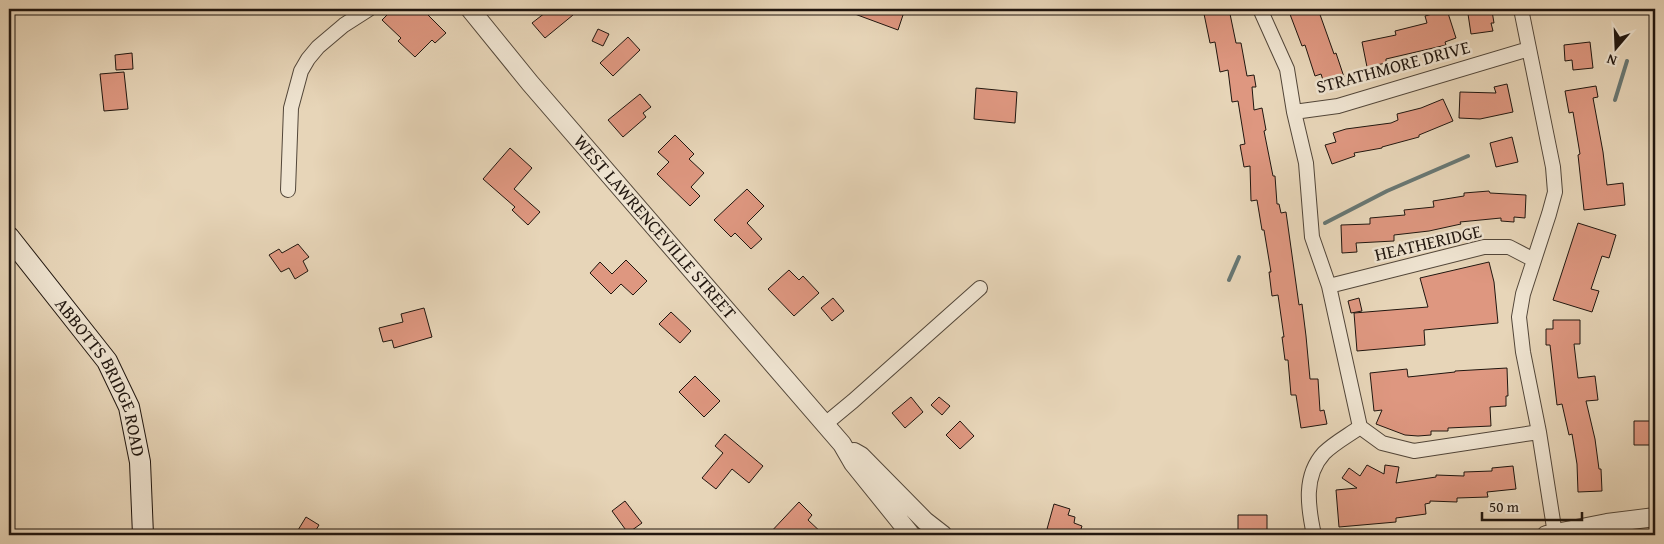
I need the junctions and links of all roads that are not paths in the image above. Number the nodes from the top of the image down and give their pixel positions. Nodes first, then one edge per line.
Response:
1 (368, 9) edge
2 (470, 9) edge
3 (1260, 9) edge
4 (1521, 9) edge
5 (1529, 49) junction
6 (1294, 112) junction
7 (288, 190) dead end
8 (9, 237) edge
9 (1534, 260) junction
10 (1329, 286) junction
11 (980, 288) dead end
12 (824, 425) junction
13 (1360, 427) junction
14 (1539, 432) junction
15 (842, 444) junction
16 (1655, 516) edge
17 (1621, 528) edge
18 (1551, 534) edge
19 (143, 535) edge
20 (911, 535) edge
21 (943, 535) edge
22 (1314, 535) edge

1 - 7 street
2 - 12 street, WEST LAWRENCEVILLE STREET
3 - 6 street
4 - 5 street
5 - 6 street, STRATHMORE DRIVE
5 - 9 street
6 - 10 street
8 - 19 main road, ABBOTTS BRIDGE ROAD
9 - 10 street, HEATHERIDGE
9 - 14 street
10 - 13 street
11 - 12 street
12 - 15 street, WEST LAWRENCEVILLE STREET
13 - 14 street
13 - 22 street
14 - 18 street
15 - 20 street, WEST LAWRENCEVILLE STREET
15 - 21 street, WEST LAWRENCEVILLE STREET
16 - 17 street
17 - 18 street

